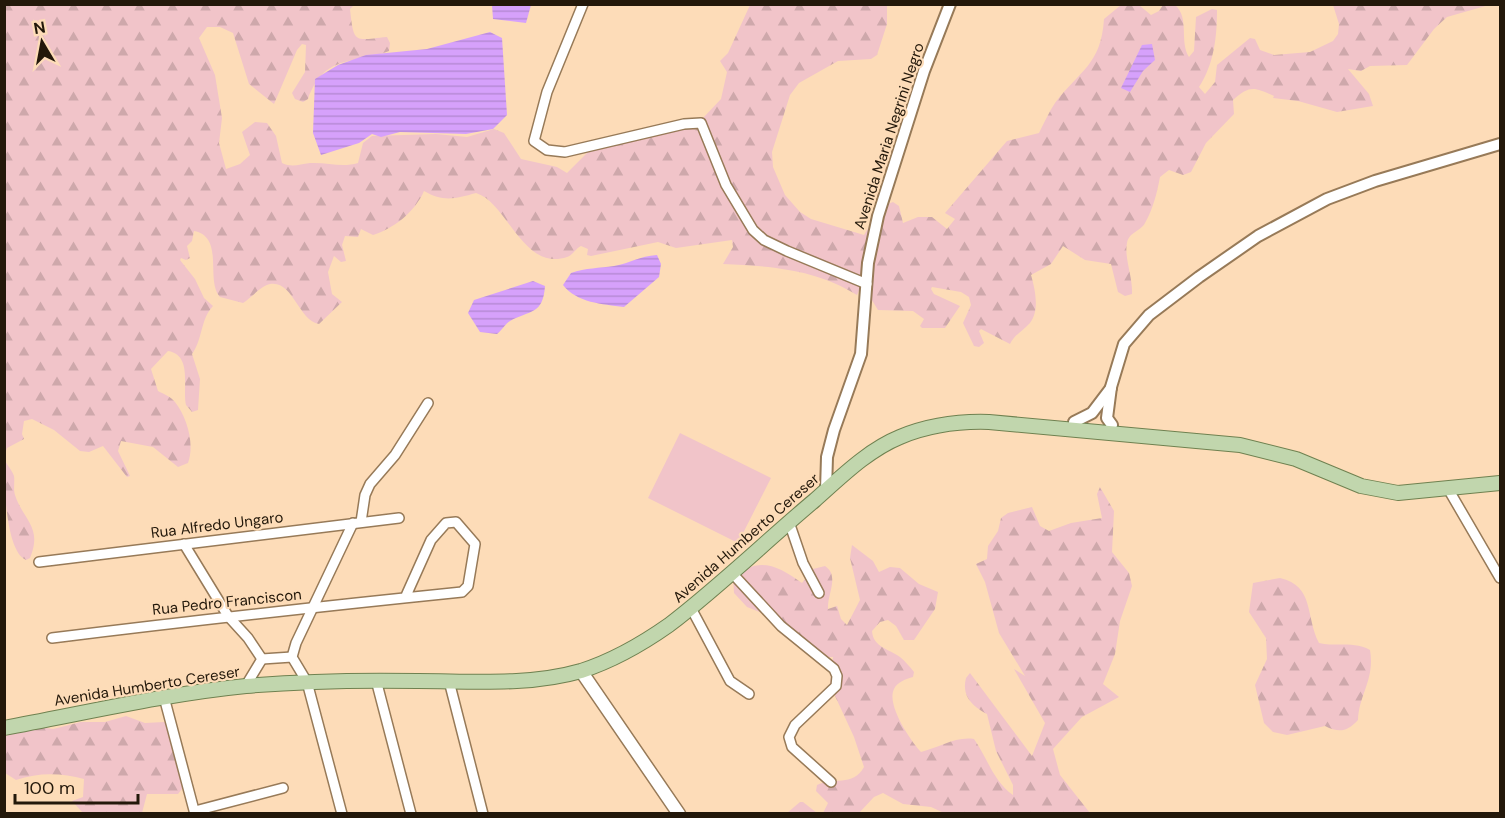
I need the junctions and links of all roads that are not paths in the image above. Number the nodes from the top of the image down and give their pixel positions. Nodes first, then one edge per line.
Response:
1 (583, 4) edge
2 (950, 4) edge
3 (1500, 144) edge
4 (867, 284) junction
5 (1111, 387) junction
6 (428, 403) dead end
7 (1094, 426) junction
8 (1500, 483) edge
9 (1447, 487) junction
10 (825, 490) junction
11 (399, 518) dead end
12 (789, 522) junction
13 (357, 523) junction
14 (184, 544) junction
15 (39, 562) dead end
16 (731, 572) junction
17 (1500, 578) edge
18 (819, 593) dead end
19 (405, 598) junction
20 (313, 608) junction
21 (691, 608) junction
22 (228, 616) junction
23 (52, 638) dead end
24 (292, 657) junction
25 (262, 659) junction
26 (581, 671) junction
27 (376, 681) junction
28 (449, 681) junction
29 (308, 682) junction
30 (244, 687) junction
31 (749, 694) dead end
32 (164, 697) junction
33 (4, 728) edge
34 (831, 782) dead end
35 (282, 788) dead end
36 (195, 812) edge
37 (342, 813) edge
38 (411, 813) edge
39 (483, 813) edge
40 (679, 813) edge

1 - 4 street
2 - 4 street, Avenida Maria Negrini Negro
3 - 5 street
4 - 10 street, Avenida Maria Negrini Negro
5 - 7 street
5 - 7 street
6 - 13 street
7 - 9 main road, Avenida Humberto Cereser
7 - 10 main road, Avenida Humberto Cereser
8 - 9 main road
9 - 17 street
10 - 12 main road, Avenida Humberto Cereser
11 - 13 street, Rua Alfredo Ungaro
12 - 16 main road, Avenida Humberto Cereser
12 - 18 street
13 - 14 street, Rua Alfredo Ungaro
13 - 20 street
14 - 15 street, Rua Alfredo Ungaro
14 - 22 street
16 - 21 main road, Avenida Humberto Cereser
16 - 34 street
19 - 19 street, Rua Pedro Franciscon
19 - 20 street, Rua Pedro Franciscon
20 - 22 street, Rua Pedro Franciscon
20 - 24 street
21 - 26 main road, Avenida Humberto Cereser
21 - 31 street
22 - 23 street, Rua Pedro Franciscon
22 - 25 street
24 - 25 street
24 - 29 street
25 - 30 street
26 - 28 main road, Avenida Humberto Cereser
26 - 40 main road
27 - 28 main road, Avenida Humberto Cereser
27 - 29 main road, Avenida Humberto Cereser
27 - 38 street
28 - 39 street
29 - 30 main road, Avenida Humberto Cereser
29 - 37 street
30 - 32 main road, Avenida Humberto Cereser
32 - 33 main road, Avenida Humberto Cereser
32 - 36 street
35 - 36 street

